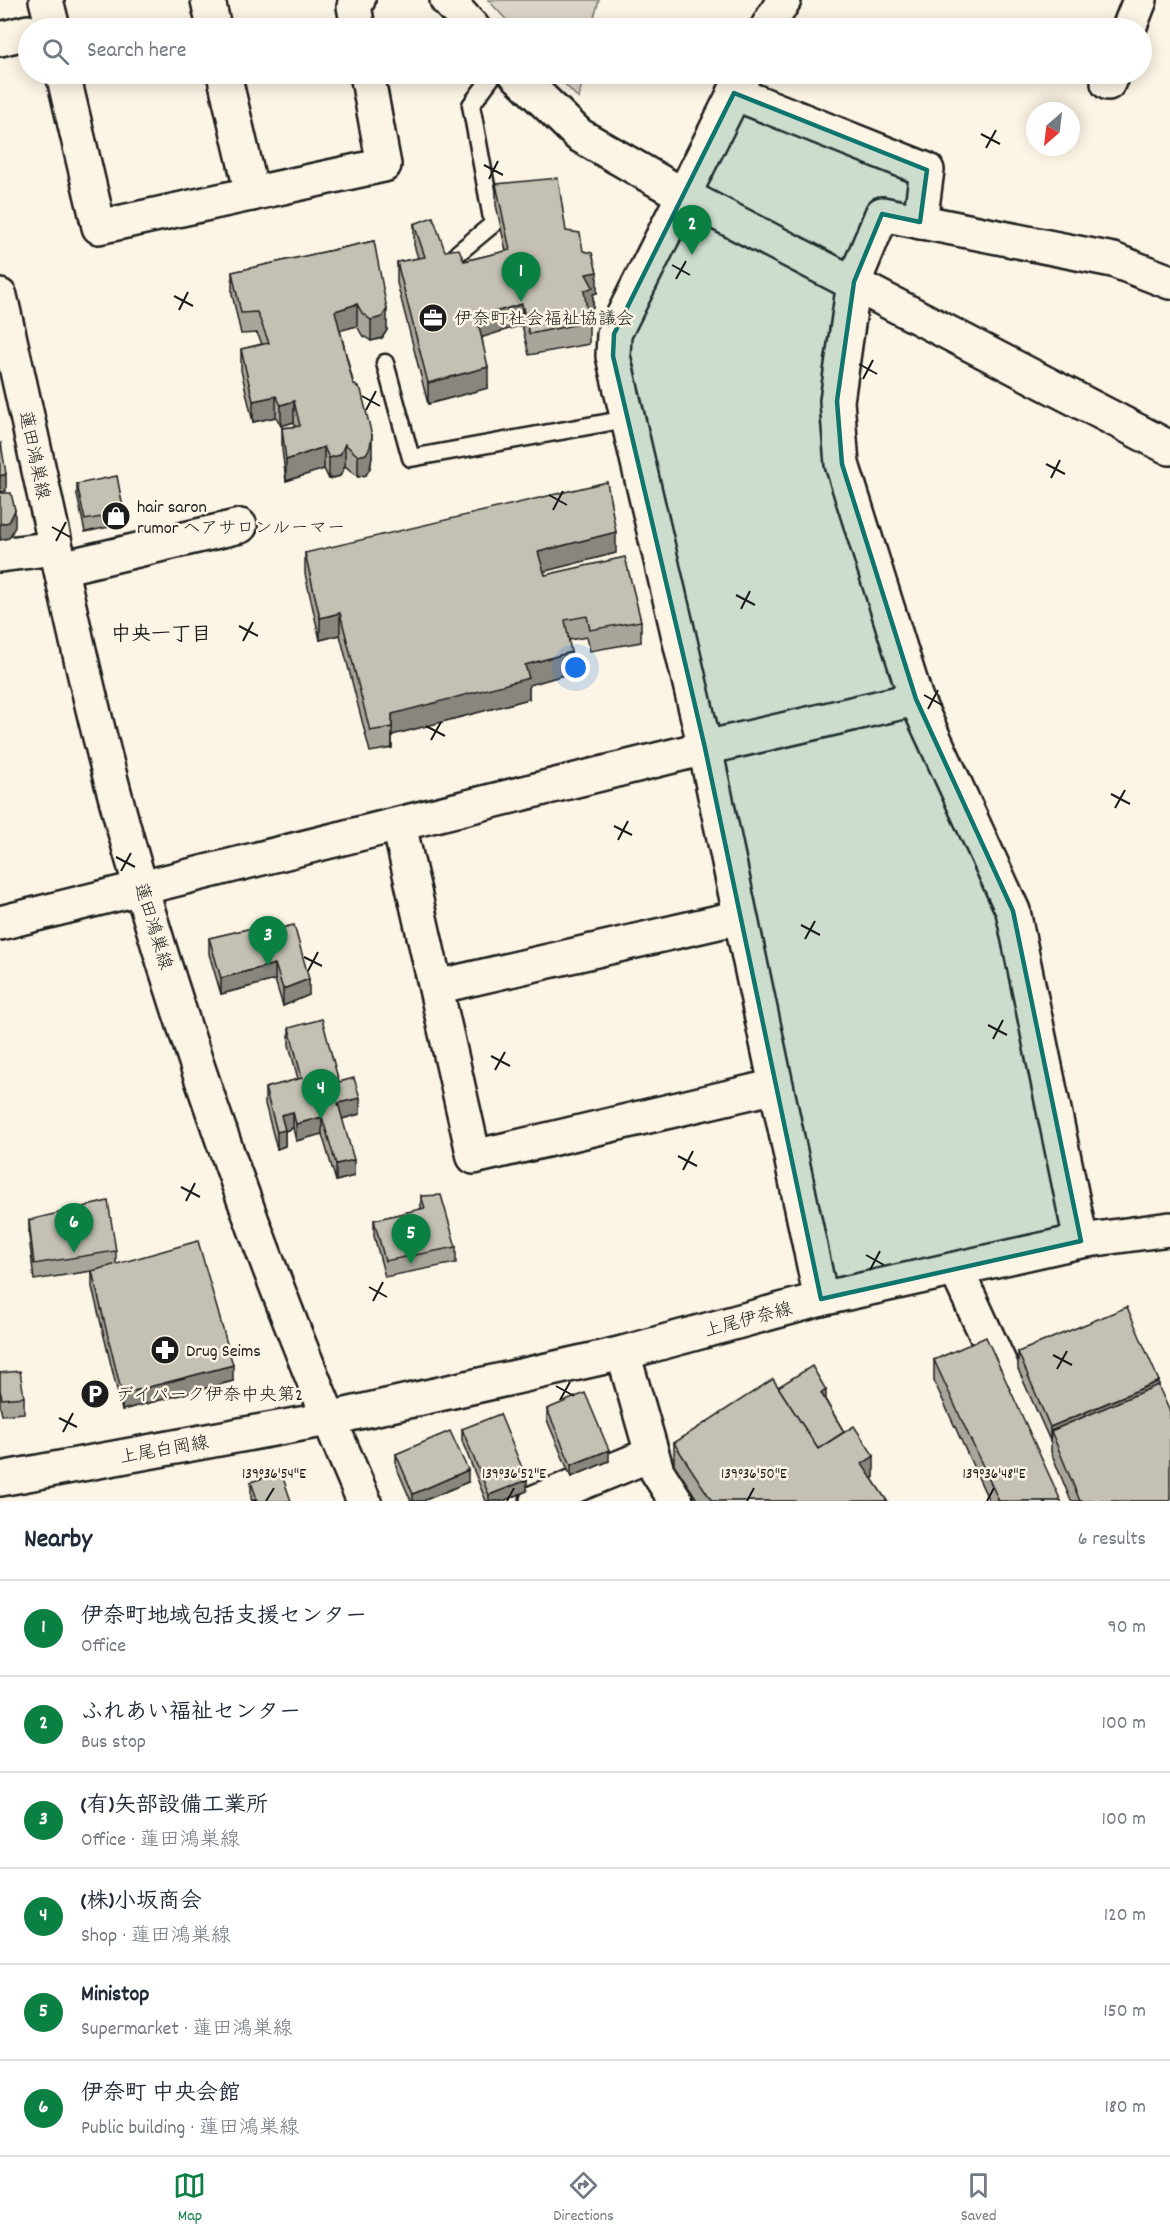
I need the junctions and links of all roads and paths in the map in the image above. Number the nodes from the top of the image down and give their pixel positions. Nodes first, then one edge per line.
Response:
1 (208, 0) edge
2 (358, 0) edge
3 (447, 0) edge
4 (784, 0) edge
5 (1140, 0) edge
6 (212, 18) edge
7 (356, 18) edge
8 (464, 18) edge
9 (773, 18) edge
10 (1133, 18) edge
11 (18, 33) edge
12 (0, 39) edge
13 (65, 84) edge
14 (227, 84) edge
15 (368, 84) edge
16 (487, 84) edge
17 (526, 84) edge
18 (738, 84) edge
19 (741, 84) edge
20 (252, 194) junction
21 (683, 195) junction
22 (920, 222) junction
23 (458, 253) edge
24 (854, 282) junction
25 (1170, 282) edge
26 (0, 296) edge
27 (6, 350) edge
28 (385, 363) dead end
29 (627, 419) junction
30 (1170, 448) edge
31 (240, 526) dead end
32 (0, 555) edge
33 (58, 558) junction
34 (916, 699) junction
35 (705, 748) junction
36 (399, 825) junction
37 (141, 886) junction
38 (740, 917) junction
39 (0, 923) edge
40 (436, 987) junction
41 (776, 1086) junction
42 (1170, 1229) edge
43 (1081, 1240) junction
44 (956, 1269) junction
45 (820, 1299) junction
46 (623, 1353) junction
47 (328, 1419) junction
48 (651, 1454) junction
49 (0, 1479) edge
50 (364, 1501) edge
51 (537, 1501) edge
52 (676, 1501) edge
53 (1063, 1501) edge

1 - 6 street
2 - 7 street
3 - 8 street
4 - 9 street
5 - 10 street
11 - 12 street
13 - 20 street
14 - 20 street
15 - 20 street
16 - 23 lane
17 - 21 street
18 - 21 street
19 - 22 street
21 - 24 street
21 - 29 street
22 - 24 street
22 - 25 street
24 - 30 street
24 - 34 street
26 - 27 street, 蓮田鴻巣線
27 - 33 street, 蓮田鴻巣線
28 - 29 lane
29 - 35 street
31 - 33 street
32 - 33 street
33 - 37 street, 蓮田鴻巣線
34 - 35 street
34 - 43 street
35 - 36 street
35 - 38 street
36 - 37 street
36 - 40 street
37 - 39 street
37 - 47 street, 蓮田鴻巣線
38 - 40 street
38 - 41 street
40 - 41 street
41 - 45 street
42 - 43 street, 上尾伊奈線
43 - 44 street, 上尾伊奈線
44 - 45 street, 上尾伊奈線
44 - 53 street
45 - 46 street, 上尾伊奈線
46 - 47 street, 上尾伊奈線
46 - 48 street
47 - 49 street, 上尾白岡線
47 - 50 street, 蓮田鴻巣線
48 - 51 street
48 - 52 street

